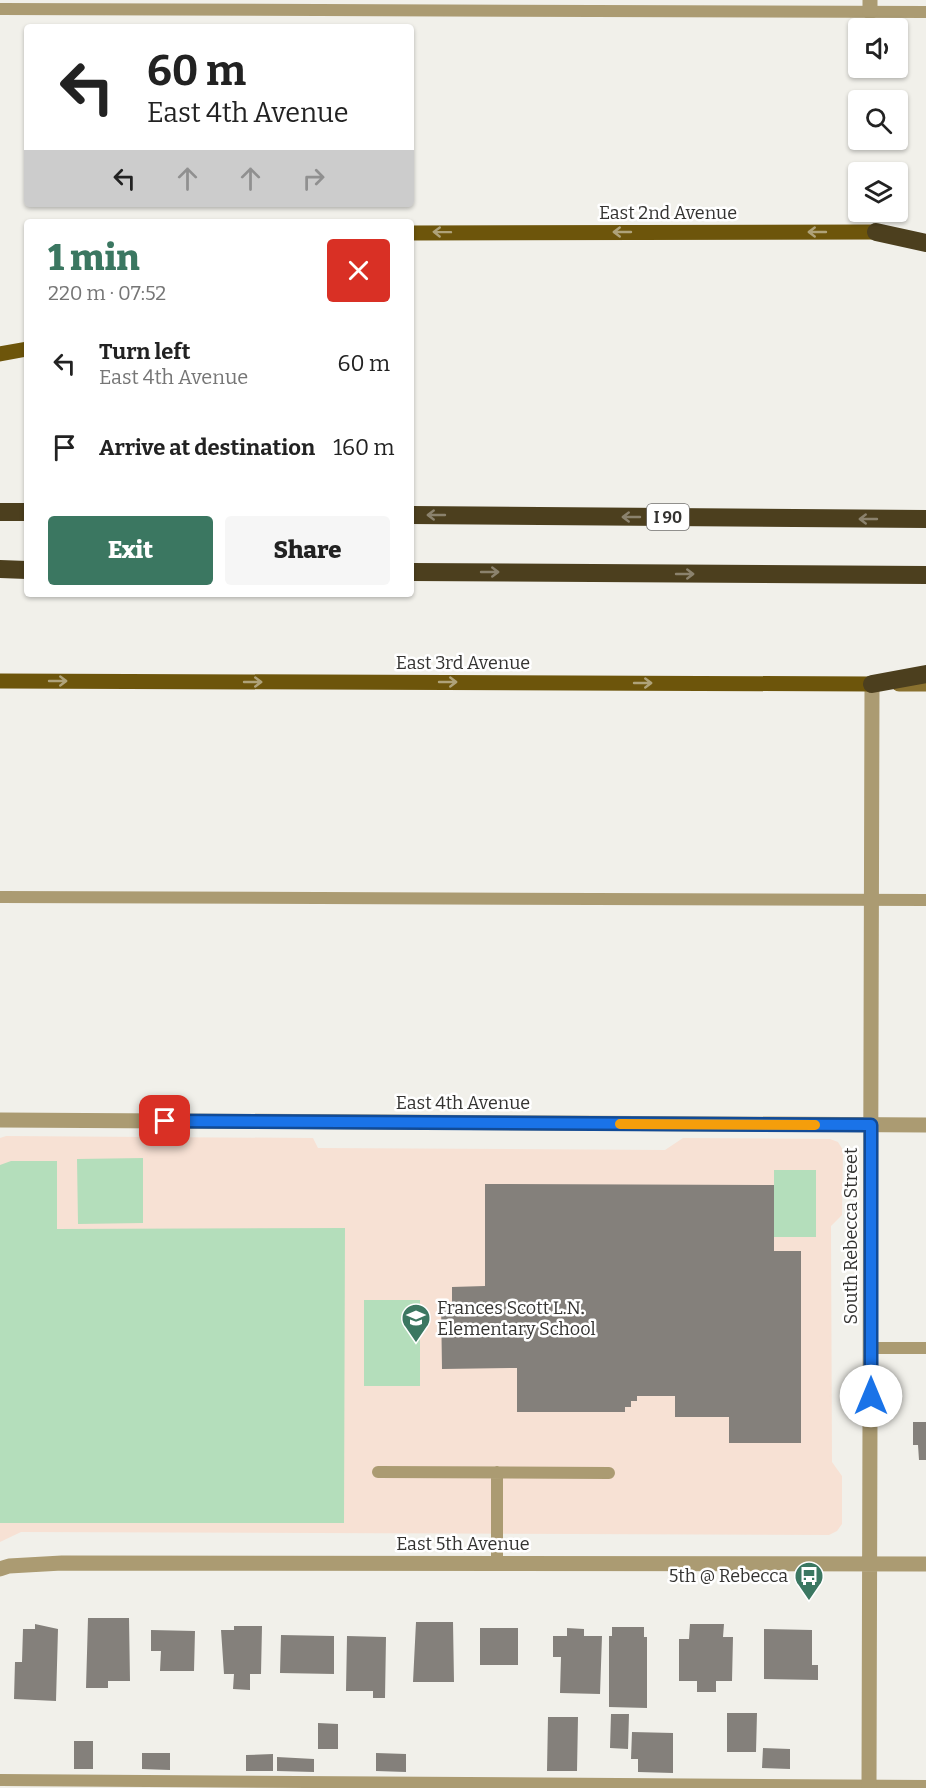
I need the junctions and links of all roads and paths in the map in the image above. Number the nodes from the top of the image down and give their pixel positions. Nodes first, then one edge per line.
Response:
1 (870, 6) edge
2 (0, 9) edge
3 (926, 12) edge
4 (876, 232) junction
5 (926, 232) edge
6 (414, 233) edge
7 (926, 243) edge
8 (24, 350) edge
9 (0, 354) edge
10 (0, 512) edge
11 (24, 512) edge
12 (414, 515) edge
13 (926, 519) edge
14 (0, 569) edge
15 (24, 570) edge
16 (414, 572) edge
17 (926, 574) edge
18 (926, 674) edge
19 (0, 681) edge
20 (872, 684) junction
21 (926, 684) edge
22 (0, 897) edge
23 (873, 900) junction
24 (926, 900) edge
25 (0, 1120) edge
26 (871, 1125) junction
27 (926, 1125) edge
28 (871, 1348) junction
29 (926, 1348) edge
30 (378, 1472) dead end
31 (497, 1472) junction
32 (609, 1473) dead end
33 (497, 1563) junction
34 (870, 1563) junction
35 (926, 1564) edge
36 (0, 1569) edge
37 (0, 1780) edge
38 (926, 1786) edge
39 (869, 1787) edge

1 - 2 lane
1 - 3 lane
4 - 5 street, East 2nd Avenue
4 -> 6 main road, East 2nd Avenue
4 - 7 highway
8 - 9 main road
10 - 11 highway
13 -> 12 highway, I 90
14 - 15 highway
16 -> 17 highway
18 - 20 highway
19 -> 20 main road, East 3rd Avenue
20 - 21 street, East 3rd Avenue
20 - 23 street, South Rebecca Street
22 - 23 lane
23 - 24 lane
23 - 26 street, South Rebecca Street
25 - 26 street, East 4th Avenue
26 - 27 street, East 4th Avenue
26 - 28 street, South Rebecca Street
28 - 29 lane
28 - 34 street, South Rebecca Street
30 - 31 lane
31 - 32 lane
31 - 33 lane
33 - 34 street, East 5th Avenue
33 - 36 street, East 5th Avenue
34 - 35 street, East 5th Avenue
34 - 39 street, South Rebecca Street
37 - 39 lane
38 - 39 lane

